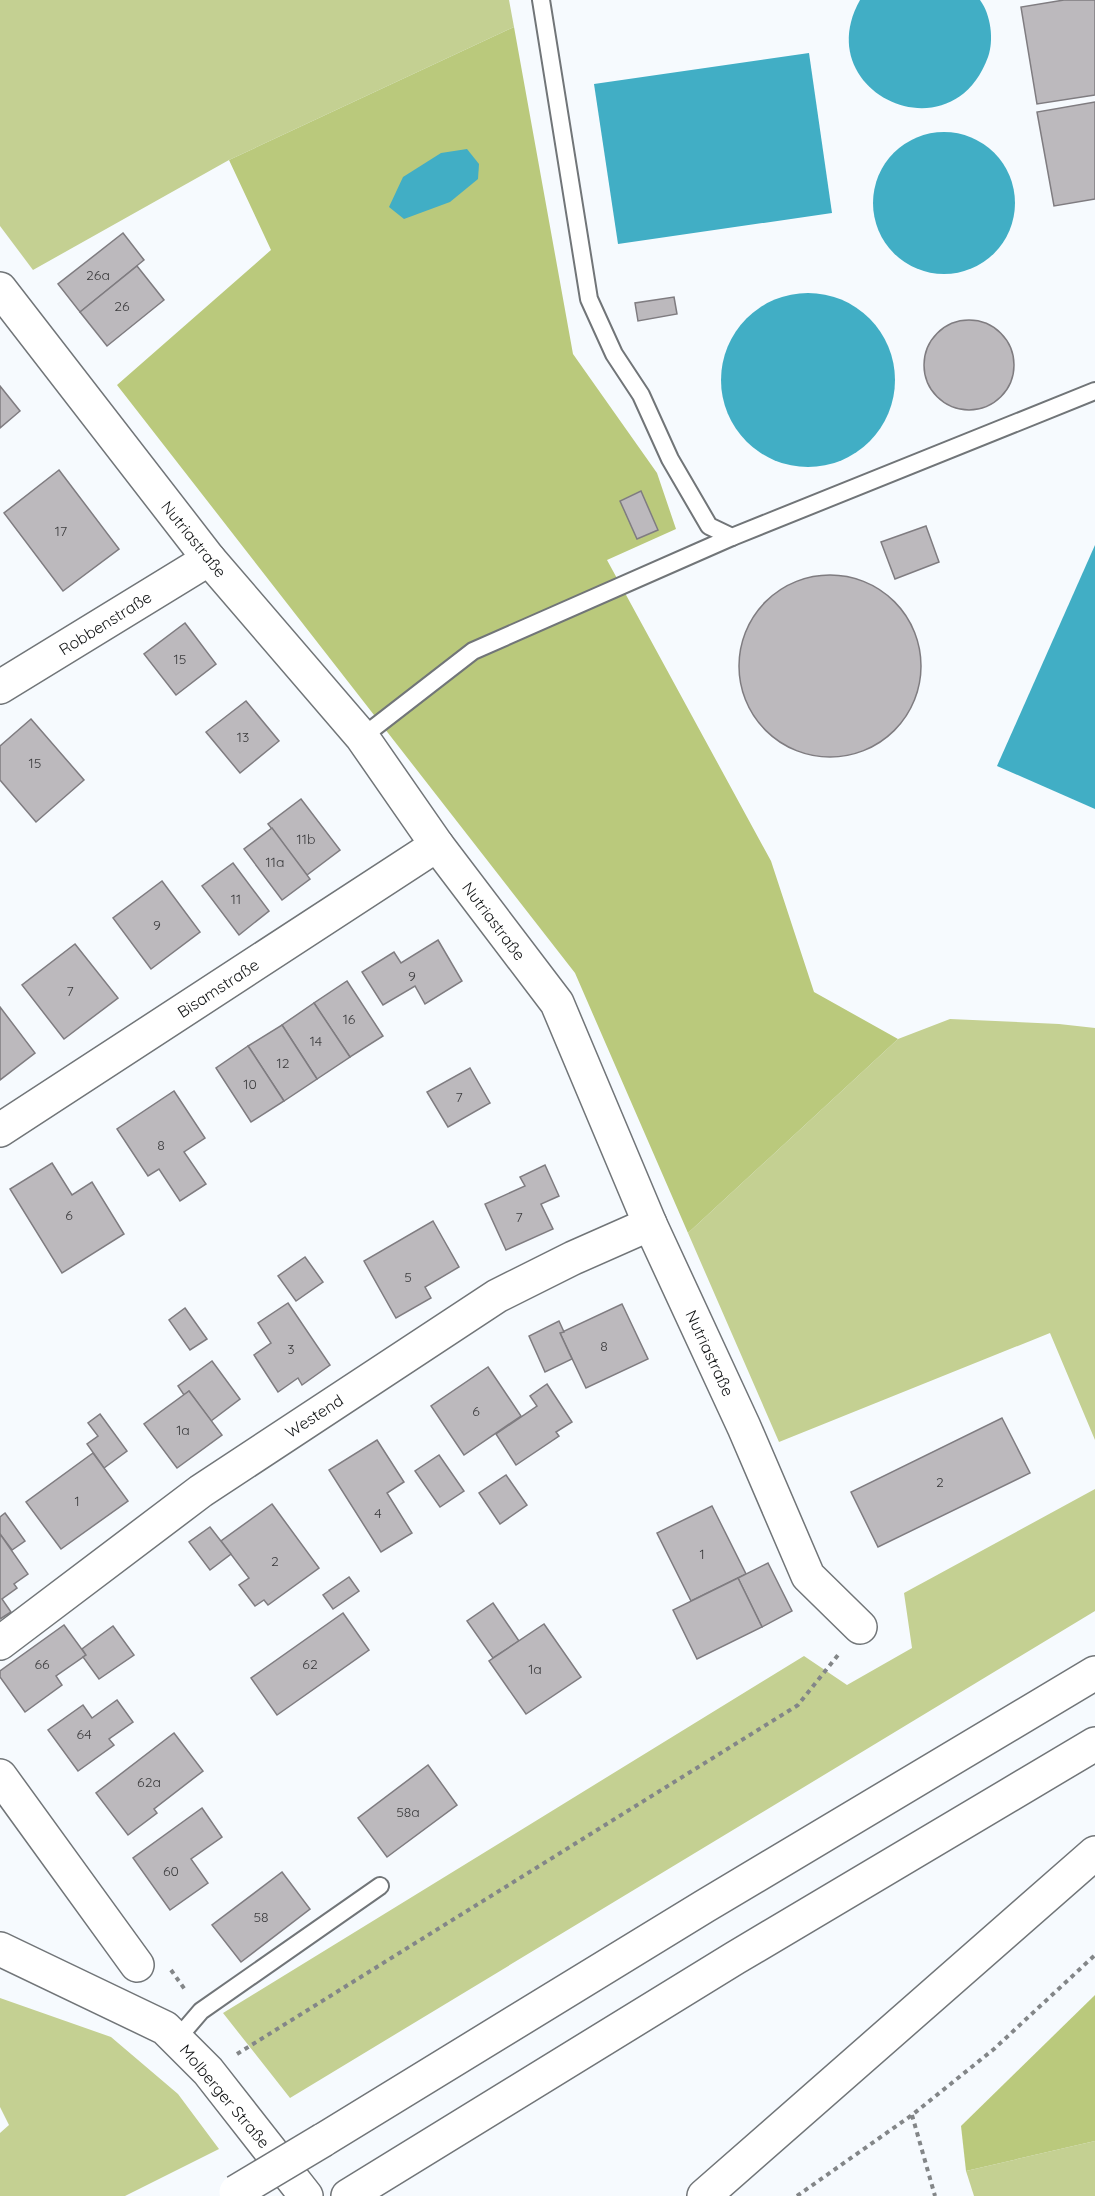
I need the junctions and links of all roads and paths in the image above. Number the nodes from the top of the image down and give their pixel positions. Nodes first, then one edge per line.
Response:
1 (541, 0) edge
2 (0, 289) edge
3 (1095, 392) edge
4 (732, 537) junction
5 (209, 559) junction
6 (0, 687) edge
7 (362, 736) junction
8 (437, 845) junction
9 (0, 1130) edge
10 (650, 1224) junction
11 (860, 1627) joint
12 (0, 1643) edge
13 (1095, 1673) edge
14 (1095, 1744) edge
15 (0, 1776) edge
16 (1095, 1853) edge
17 (380, 1886) dead end
18 (0, 1949) edge
19 (1095, 1955) edge
20 (137, 1965) dead end
21 (177, 2039) junction
22 (208, 2071) junction
23 (912, 2115) junction
24 (353, 2193) edge
25 (233, 2194) edge
26 (306, 2196) edge
27 (704, 2196) edge
28 (797, 2196) edge
29 (935, 2196) edge

1 - 4 lane
2 - 5 main road, Nutriastraße
3 - 4 lane
4 - 7 lane
5 - 6 main road, Robbenstraße
5 - 7 main road, Nutriastraße
7 - 8 main road, Nutriastraße
8 - 9 main road, Bisamstraße
8 - 10 main road, Nutriastraße
10 - 11 main road, Nutriastraße
10 - 12 main road, Westend
11 - 22 path
13 - 25 main road, bridge
14 - 24 main road
15 - 20 main road
16 - 27 main road
17 - 21 lane
18 - 21 main road, Molberger Straße
19 - 23 path
21 - 22 main road, Molberger Straße
22 - 26 main road, Molberger Straße
23 - 28 path
23 - 29 path

